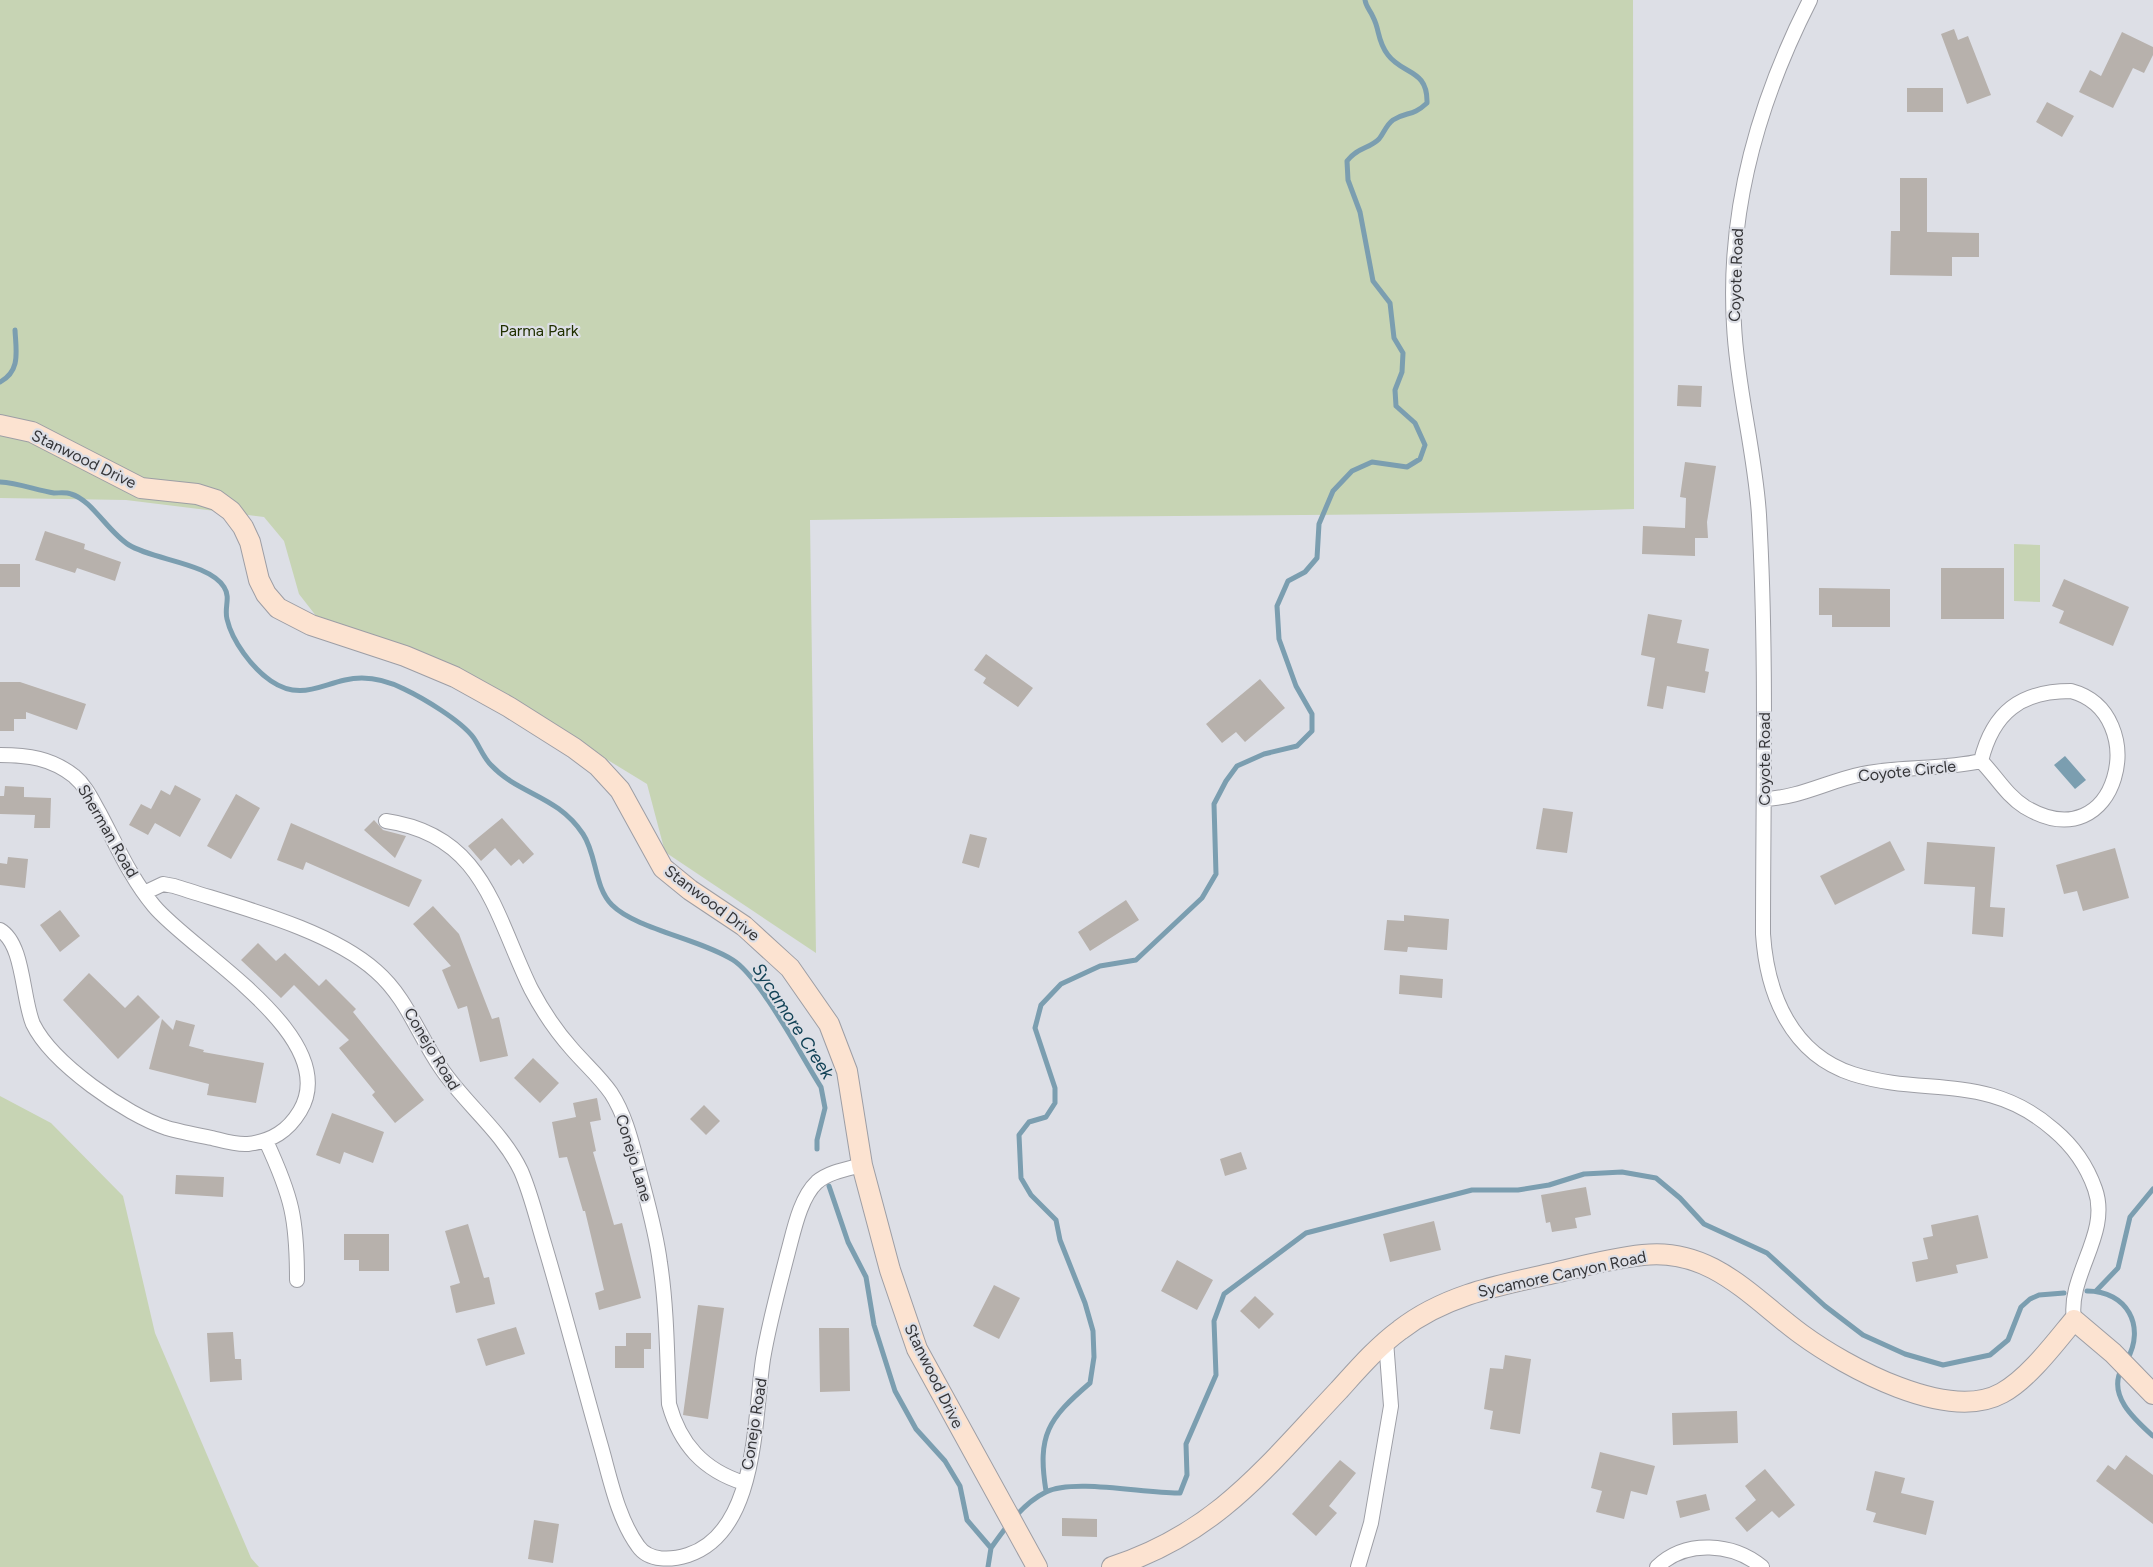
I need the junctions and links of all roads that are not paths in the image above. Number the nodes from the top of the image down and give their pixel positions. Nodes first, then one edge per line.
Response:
1 (1810, 0) edge
2 (0, 425) edge
3 (2125, 718) dead end
4 (0, 755) edge
5 (1981, 761) junction
6 (2122, 794) dead end
7 (1764, 799) junction
8 (386, 821) dead end
9 (144, 893) junction
10 (0, 930) edge
11 (266, 1141) junction
12 (862, 1165) junction
13 (297, 1280) dead end
14 (2074, 1320) junction
15 (1386, 1341) junction
16 (2153, 1394) edge
17 (744, 1483) junction
18 (1037, 1567) edge
19 (1112, 1567) edge
20 (1358, 1567) edge
21 (1657, 1567) edge
22 (1762, 1567) edge

1 - 7 street, Coyote Road
2 - 12 main road, Stanwood Drive
3 - 5 street
4 - 9 street, Sherman Road
5 - 6 street
5 - 7 street, Coyote Circle
7 - 14 street, Coyote Road
8 - 17 street, Conejo Lane
9 - 11 street
9 - 17 street, Conejo Road
10 - 11 street
11 - 13 street
12 - 17 street, Conejo Road
12 - 18 main road, Stanwood Drive
14 - 15 main road, Sycamore Canyon Road
14 - 16 main road
15 - 19 main road, Sycamore Canyon Road
15 - 20 street
21 - 22 street

